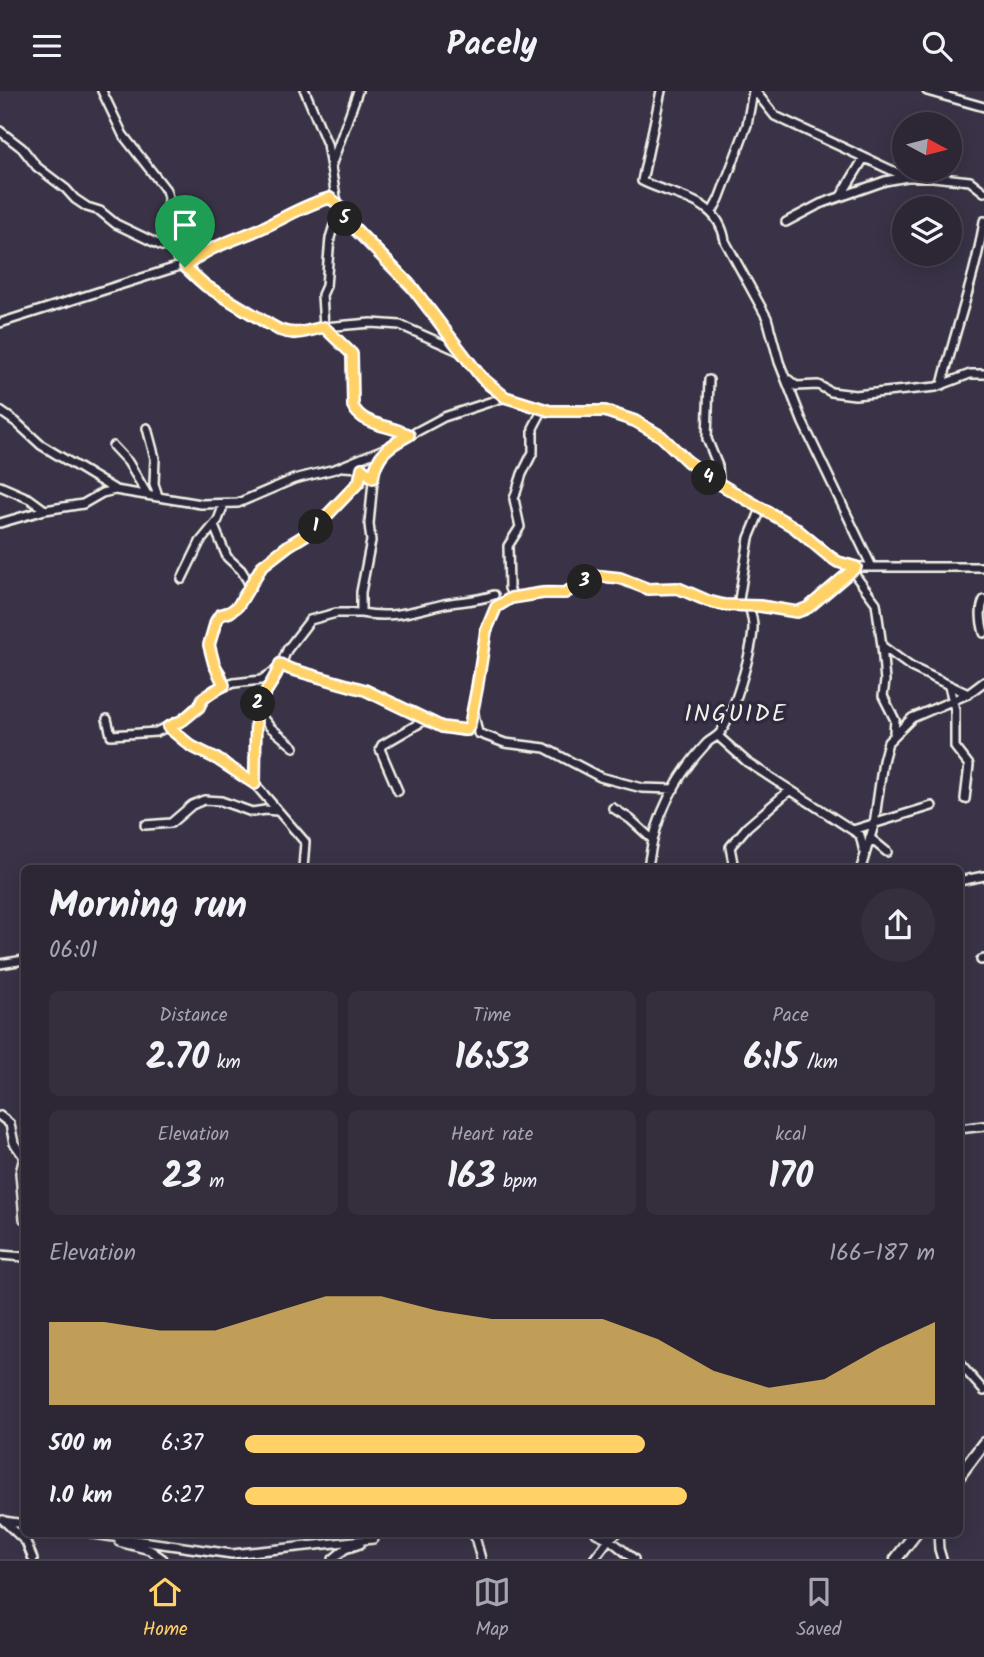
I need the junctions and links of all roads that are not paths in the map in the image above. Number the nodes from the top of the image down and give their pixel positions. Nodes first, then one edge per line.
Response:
1 (102, 91) edge
2 (305, 91) edge
3 (358, 91) edge
4 (661, 91) edge
5 (754, 91) edge
6 (927, 91) edge
7 (984, 107) edge
8 (0, 131) edge
9 (864, 158) junction
10 (331, 167) junction
11 (892, 170) edge
12 (892, 180) edge
13 (962, 180) edge
14 (984, 192) edge
15 (841, 196) junction
16 (338, 206) junction
17 (712, 212) junction
18 (984, 221) edge
19 (786, 222) dead end
20 (169, 247) junction
21 (184, 266) junction
22 (0, 323) edge
23 (324, 327) junction
24 (461, 352) junction
25 (984, 374) edge
26 (785, 375) junction
27 (709, 380) dead end
28 (488, 385) junction
29 (942, 385) junction
30 (505, 397) junction
31 (481, 405) junction
32 (543, 409) junction
33 (0, 411) edge
34 (147, 428) dead end
35 (409, 435) junction
36 (113, 446) dead end
37 (386, 448) junction
38 (342, 467) junction
39 (362, 468) junction
40 (373, 478) junction
41 (719, 483) junction
42 (0, 486) edge
43 (115, 490) junction
44 (147, 495) junction
45 (158, 496) junction
46 (224, 504) junction
47 (761, 509) junction
48 (45, 510) junction
49 (0, 523) edge
50 (214, 526) junction
51 (873, 567) junction
52 (984, 567) edge
53 (854, 569) junction
54 (182, 579) dead end
55 (250, 586) junction
56 (494, 595) dead end
57 (513, 597) junction
58 (984, 600) edge
59 (738, 606) junction
60 (748, 606) junction
61 (361, 613) junction
62 (984, 633) edge
63 (882, 646) junction
64 (279, 667) junction
65 (984, 682) edge
66 (224, 685) junction
67 (949, 686) junction
68 (968, 694) junction
69 (952, 702) junction
70 (473, 710) junction
71 (256, 711) junction
72 (107, 719) dead end
73 (425, 720) junction
74 (168, 727) junction
75 (893, 734) junction
76 (718, 736) junction
77 (294, 747) dead end
78 (255, 784) junction
79 (674, 789) junction
80 (790, 790) junction
81 (398, 791) dead end
82 (965, 799) dead end
83 (932, 806) dead end
84 (613, 808) dead end
85 (277, 811) junction
86 (145, 825) dead end
87 (874, 825) junction
88 (853, 829) junction
89 (870, 838) junction
90 (652, 839) junction
91 (887, 852) dead end
92 (864, 855) junction
93 (649, 861) dead end
94 (303, 865) edge
95 (733, 865) edge
96 (862, 865) edge
97 (984, 876) edge
98 (963, 880) edge
99 (21, 960) edge
100 (0, 964) edge
101 (0, 1116) edge
102 (984, 1126) edge
103 (963, 1129) edge
104 (21, 1152) edge
105 (0, 1255) edge
106 (21, 1257) edge
107 (963, 1367) edge
108 (984, 1391) edge
109 (984, 1443) edge
110 (963, 1471) edge
111 (1, 1520) edge
112 (21, 1523) edge
113 (100, 1537) edge
114 (110, 1537) edge
115 (377, 1537) edge
116 (475, 1537) edge
117 (605, 1537) edge
118 (612, 1537) edge
119 (913, 1537) edge
120 (938, 1537) edge
121 (373, 1539) junction
122 (609, 1539) junction
123 (33, 1559) edge
124 (163, 1559) edge
125 (333, 1559) edge
126 (481, 1559) edge
127 (594, 1559) edge
128 (634, 1559) edge
129 (896, 1559) edge
130 (942, 1559) edge

1 - 20 street
2 - 10 street
3 - 10 street
4 - 17 street
5 - 9 street
5 - 17 street
6 - 7 street
8 - 20 street
9 - 11 street
9 - 15 street
10 - 16 street
12 - 15 street
13 - 14 street
15 - 19 street
16 - 21 street
16 - 23 street
16 - 24 street
17 - 26 street
18 - 29 street
20 - 21 street
21 - 22 street
21 - 23 street
23 - 24 street
23 - 35 street
24 - 28 street
25 - 29 street
26 - 29 street
26 - 51 street
27 - 41 street
28 - 30 street
28 - 31 street
30 - 31 street
30 - 32 street
31 - 35 street
32 - 41 street
32 - 57 street
33 - 43 street
34 - 45 street
35 - 37 street
36 - 44 street
37 - 38 street
37 - 40 street
38 - 39 street
38 - 46 street
39 - 40 street
39 - 55 street
40 - 61 street
41 - 47 street
42 - 48 street
43 - 44 street
43 - 48 street
44 - 45 street
45 - 46 street
46 - 50 street
47 - 53 street
47 - 59 street
48 - 49 street
50 - 54 street
50 - 55 street
51 - 52 street
51 - 53 street
53 - 60 street
53 - 63 street
55 - 66 street
56 - 61 street
57 - 59 street
57 - 70 street
58 - 62 street
59 - 60 street
60 - 76 street
61 - 64 street
63 - 67 street
63 - 75 street
64 - 66 street
64 - 71 street
64 - 73 street
65 - 68 street
66 - 74 street
67 - 68 street
67 - 69 street
68 - 69 street
69 - 75 street
69 - 82 street
70 - 73 street
70 - 79 street
71 - 77 street
71 - 78 street
72 - 74 street
73 - 81 street
74 - 78 street
75 - 87 street
76 - 79 street
76 - 80 street
78 - 85 street
79 - 90 street
80 - 88 street
80 - 95 street
83 - 87 street
84 - 90 street
85 - 86 street
85 - 94 street
87 - 88 street
87 - 89 street
88 - 92 street
89 - 91 street
89 - 92 street
90 - 93 street
92 - 96 street
97 - 98 street
99 - 100 street
101 - 104 street
102 - 103 street
105 - 106 street
107 - 108 street
109 - 110 street
111 - 112 street
111 - 123 street
113 - 124 street
114 - 121 street
115 - 121 street
116 - 126 street
117 - 122 street
118 - 122 street
119 - 129 street
120 - 130 street
121 - 125 street
122 - 127 street
122 - 128 street

